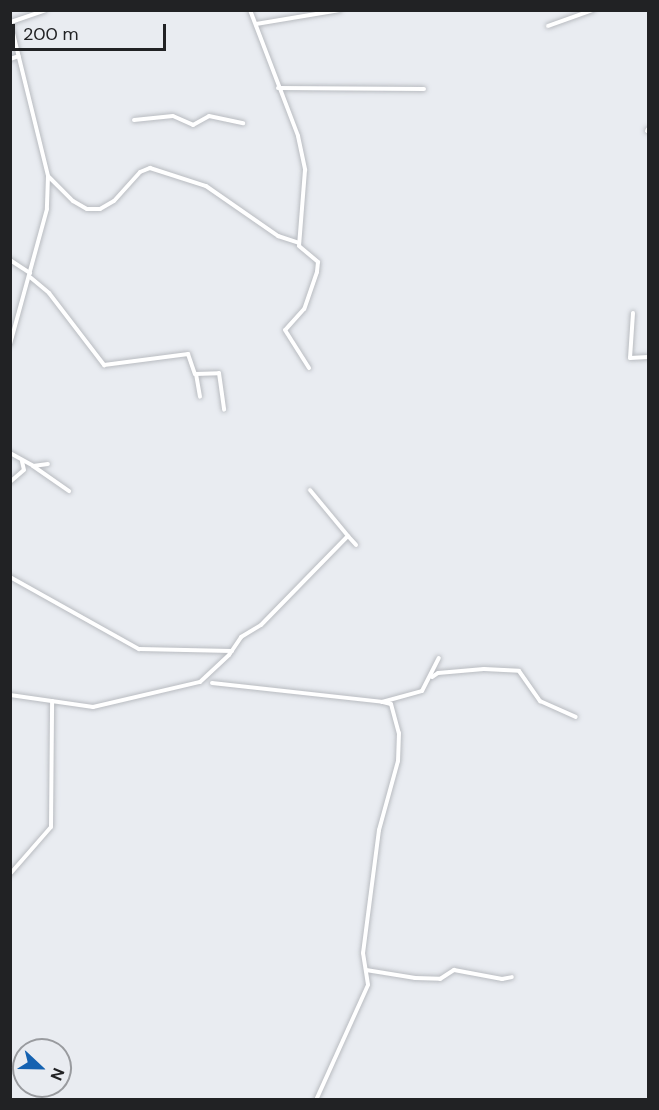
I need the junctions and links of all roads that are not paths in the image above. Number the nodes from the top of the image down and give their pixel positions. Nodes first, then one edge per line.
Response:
1 (45, 10) edge
2 (250, 10) edge
3 (340, 10) edge
4 (593, 10) edge
5 (11, 21) edge
6 (256, 24) junction
7 (548, 26) dead end
8 (19, 56) junction
9 (10, 59) edge
10 (278, 88) junction
11 (424, 88) dead end
12 (134, 120) dead end
13 (243, 123) dead end
14 (48, 176) junction
15 (299, 243) junction
16 (10, 260) edge
17 (30, 275) junction
18 (633, 313) dead end
19 (10, 344) edge
20 (648, 357) edge
21 (309, 368) dead end
22 (196, 374) junction
23 (201, 397) dead end
24 (224, 410) dead end
25 (10, 453) edge
26 (22, 461) junction
27 (48, 464) dead end
28 (33, 466) junction
29 (10, 482) edge
30 (69, 490) dead end
31 (310, 490) dead end
32 (348, 536) junction
33 (356, 545) dead end
34 (10, 577) edge
35 (231, 651) junction
36 (439, 658) dead end
37 (432, 677) junction
38 (212, 683) dead end
39 (10, 695) edge
40 (52, 701) junction
41 (383, 702) junction
42 (576, 717) dead end
43 (10, 874) edge
44 (366, 970) junction
45 (512, 977) dead end
46 (315, 1100) edge

1 - 5 street
2 - 6 street
3 - 6 street
4 - 7 street
5 - 8 street
6 - 10 street
8 - 9 street
8 - 14 street
10 - 11 street
10 - 15 street
12 - 13 street
14 - 15 street
14 - 17 street
15 - 21 street
16 - 17 street
17 - 19 street
17 - 22 street
18 - 20 street
22 - 23 street
22 - 24 street
25 - 26 street
26 - 28 street
26 - 29 street
27 - 28 street
28 - 30 street
31 - 32 street
32 - 33 street
32 - 35 street
34 - 35 street
35 - 40 street
36 - 37 street
37 - 41 street
37 - 42 street
38 - 41 street
39 - 40 street
40 - 43 street
41 - 44 street
44 - 45 street
44 - 46 street

